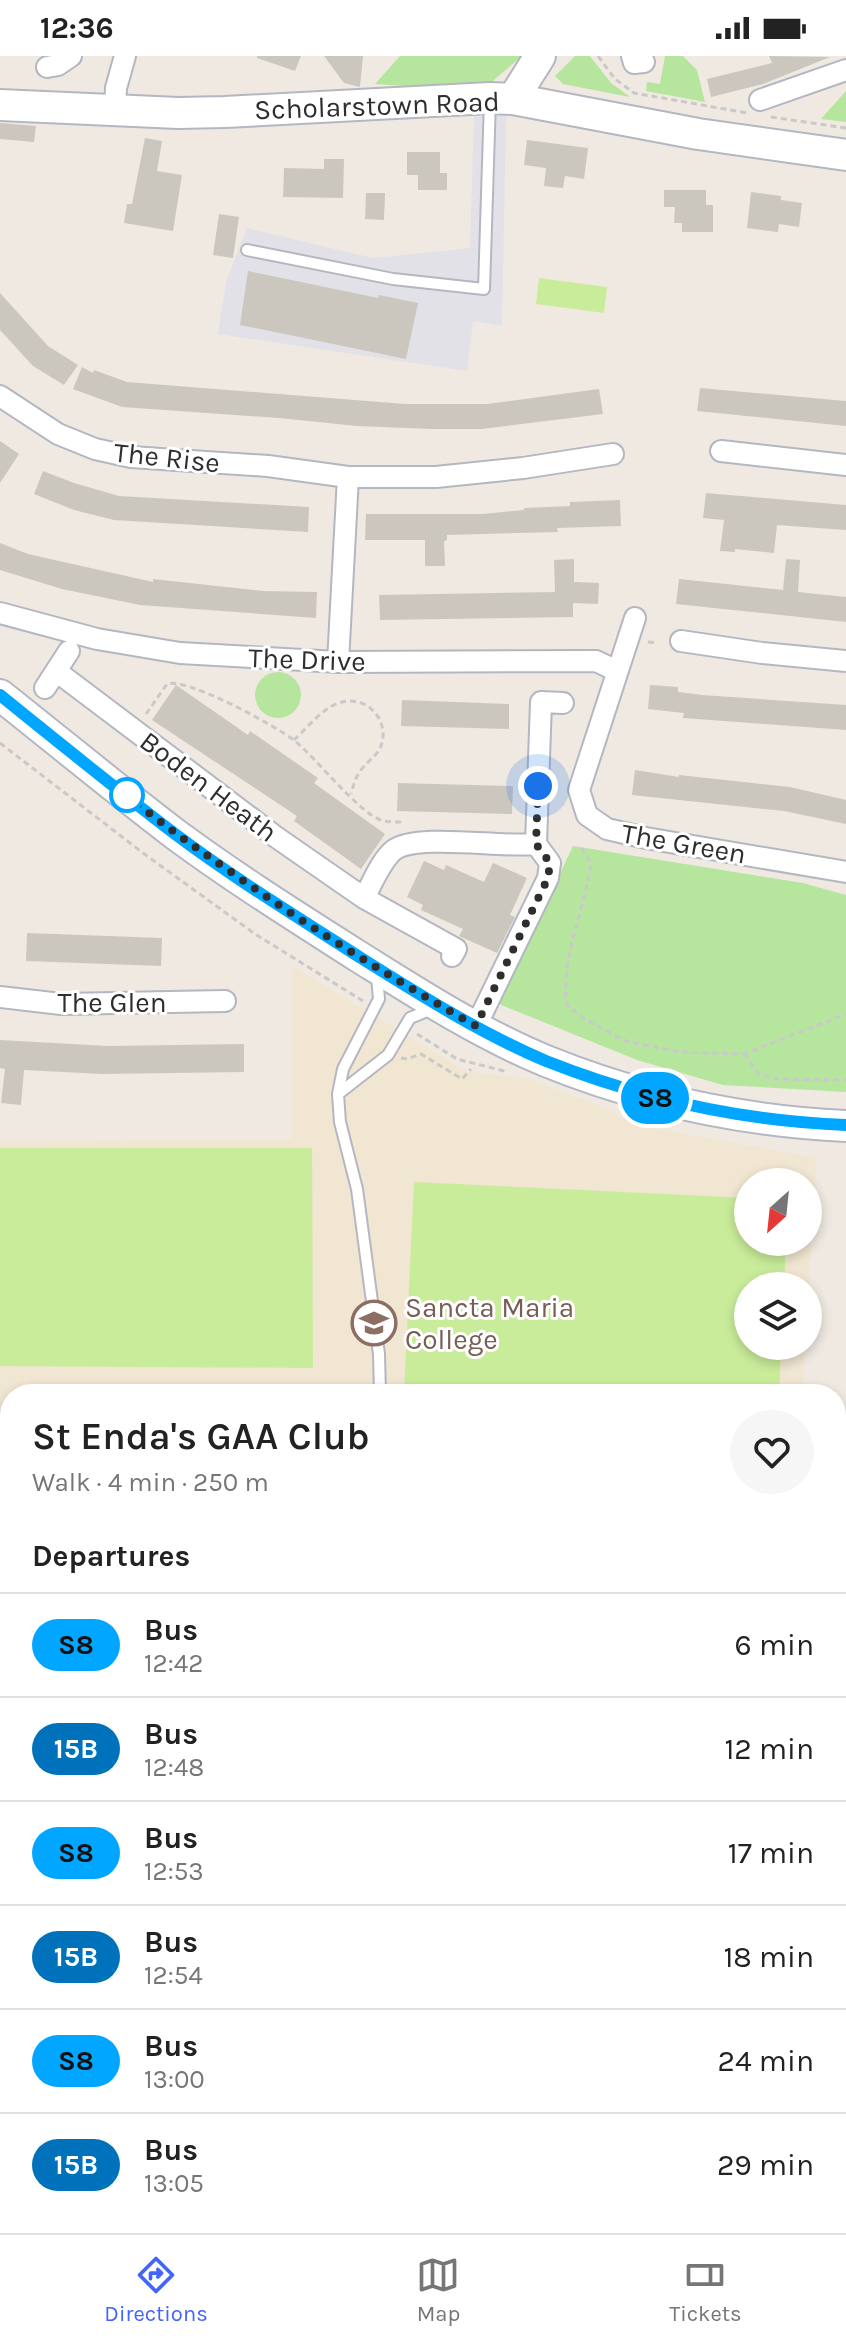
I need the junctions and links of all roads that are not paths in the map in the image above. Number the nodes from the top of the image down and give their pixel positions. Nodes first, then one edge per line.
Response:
1 (71, 56) edge
2 (125, 56) edge
3 (540, 56) edge
4 (47, 67) dead end
5 (846, 70) edge
6 (501, 99) junction
7 (0, 105) edge
8 (115, 109) junction
9 (761, 110) road end
10 (846, 155) edge
11 (247, 250) dead end
12 (0, 396) edge
13 (721, 451) dead end
14 (613, 454) dead end
15 (846, 465) edge
16 (348, 477) junction
17 (0, 613) edge
18 (635, 618) dead end
19 (681, 641) dead end
20 (69, 651) dead end
21 (846, 661) edge
22 (338, 662) junction
23 (617, 671) junction
24 (0, 695) edge
25 (563, 703) dead end
26 (536, 844) junction
27 (846, 872) edge
28 (364, 898) junction
29 (452, 956) dead end
30 (376, 967) junction
31 (0, 997) edge
32 (225, 1001) dead end
33 (441, 1006) junction
34 (476, 1026) junction
35 (338, 1094) junction
36 (846, 1126) edge
37 (380, 1384) edge

1 - 4 street
2 - 8 street
3 - 6 main road
5 - 9 street
6 - 8 main road, Scholarstown Road
6 - 10 main road, Scholarstown Road
6 - 11 lane
7 - 8 main road, Scholarstown Road
12 - 16 street, The Rise
13 - 15 street
14 - 16 street, The Rise
16 - 22 street
17 - 22 street, The Drive
18 - 23 street, The Green
19 - 21 street
20 - 28 street, Boden Heath
22 - 23 street, The Drive
23 - 27 street, The Green
24 - 30 main road
25 - 26 street
26 - 28 street
26 - 34 street
28 - 29 street, Boden Heath
30 - 33 main road
30 - 35 lane
31 - 32 street, The Glen
33 - 34 main road
33 - 35 lane
34 - 36 main road
35 - 37 lane

